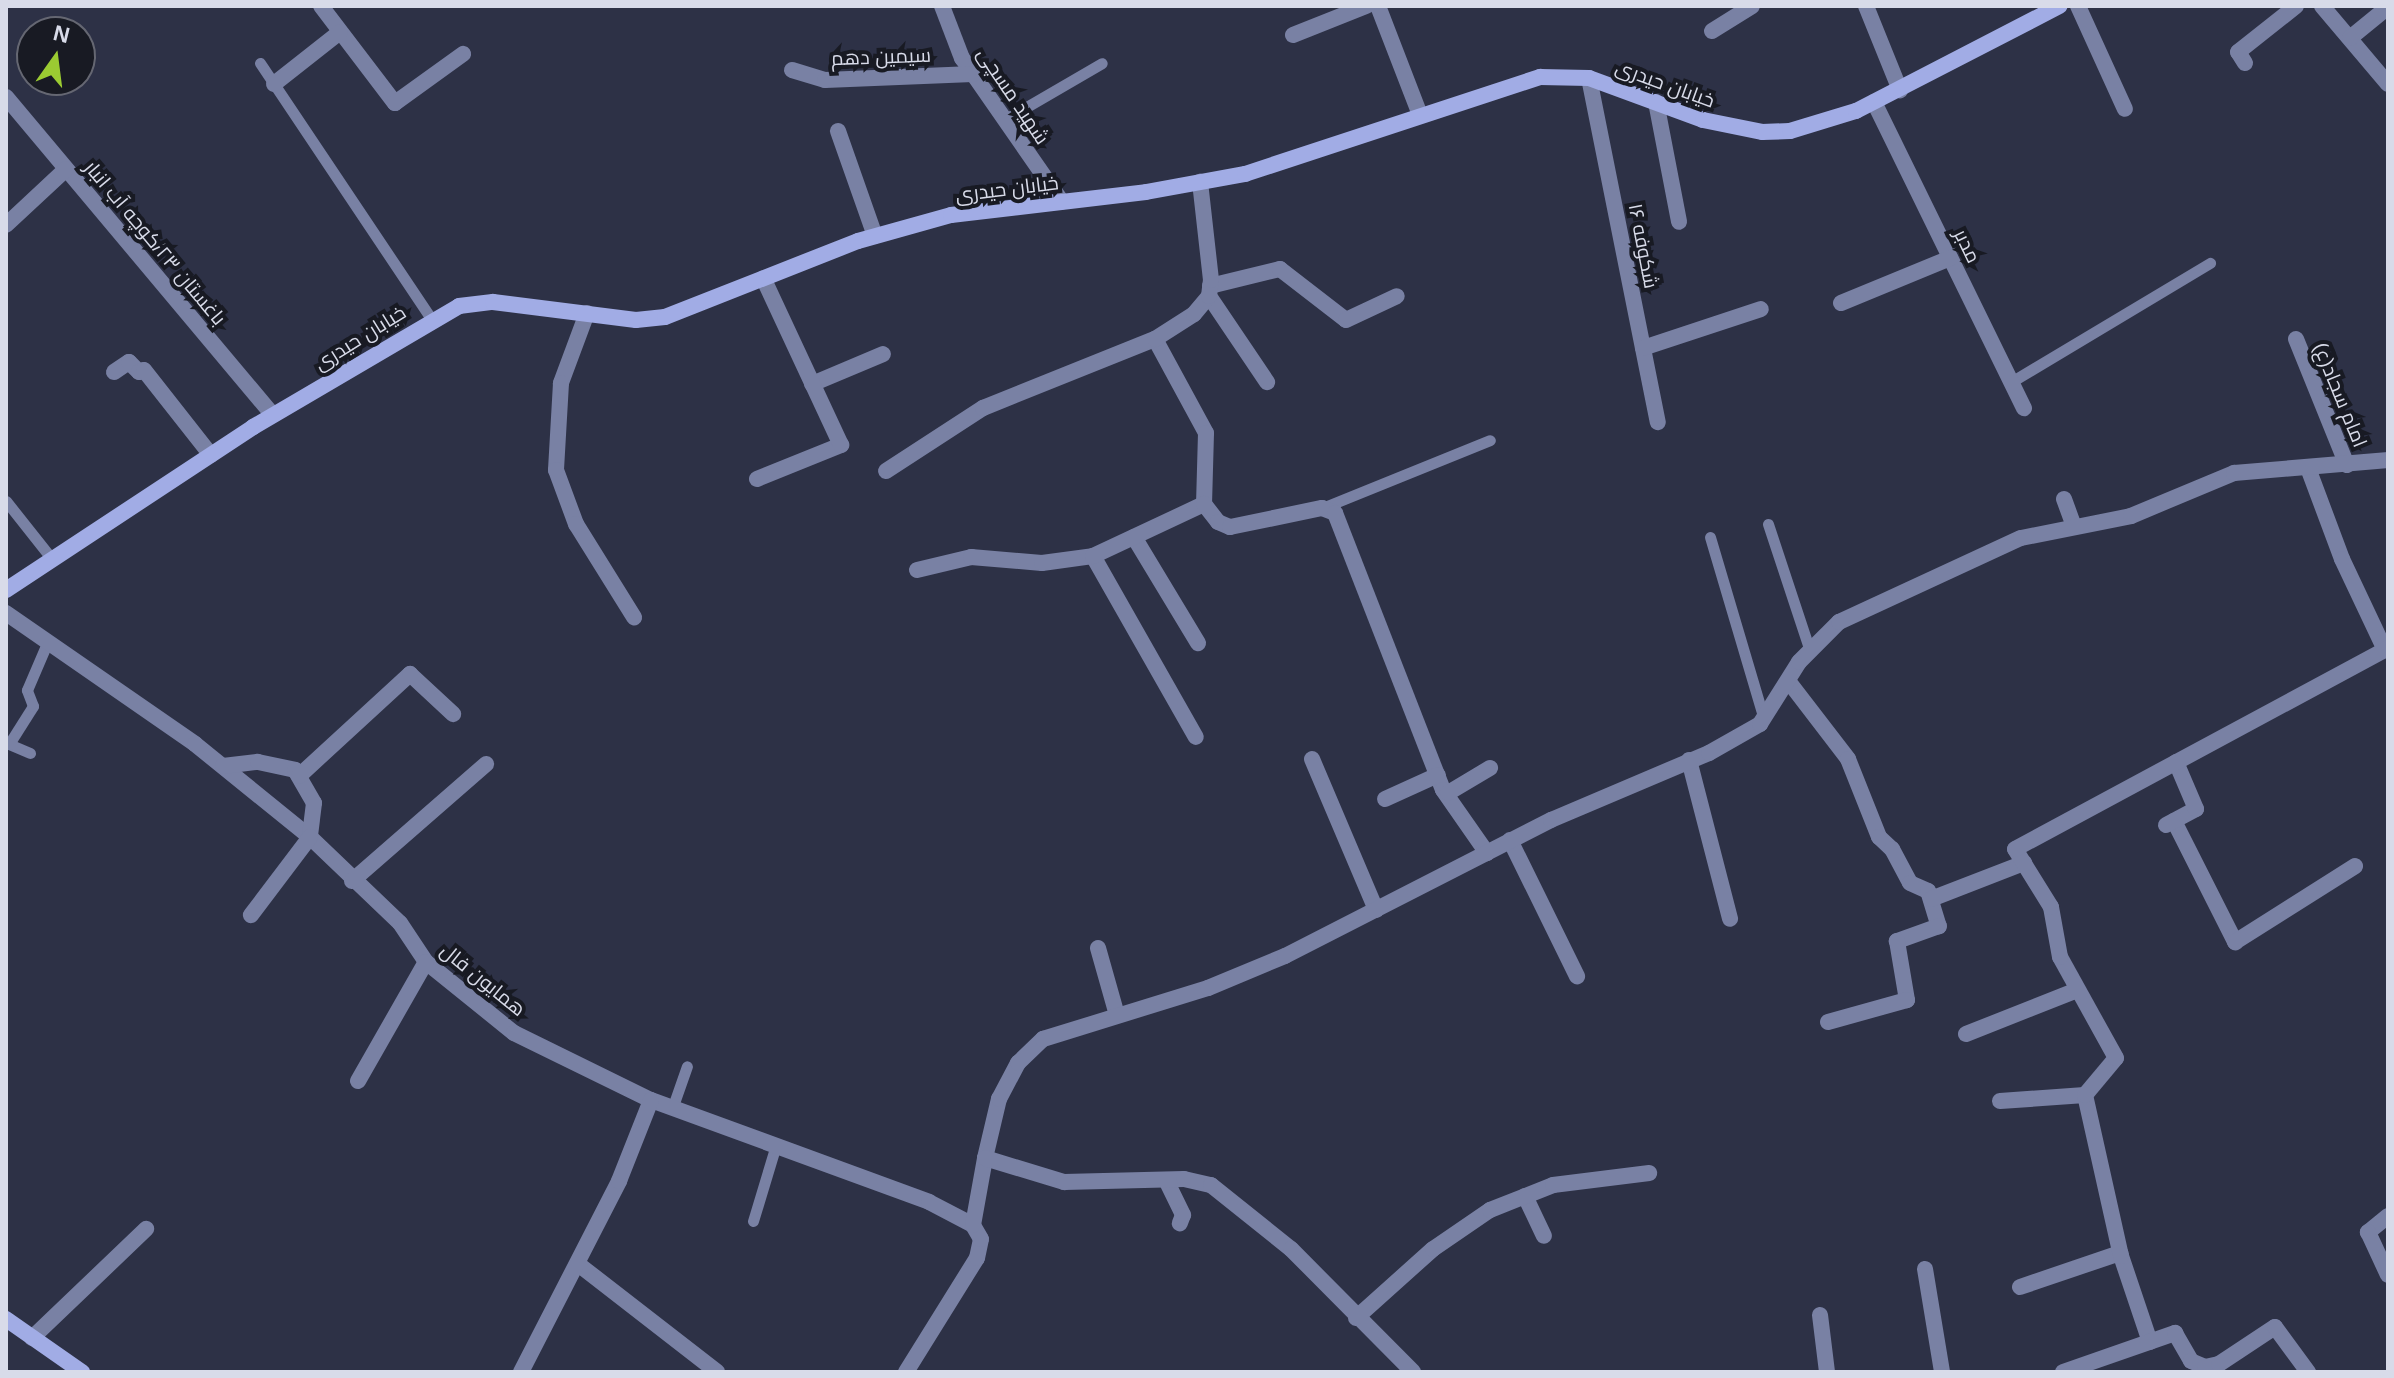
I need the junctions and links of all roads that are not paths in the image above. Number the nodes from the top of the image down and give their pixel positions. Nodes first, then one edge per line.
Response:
1 (321, 6) edge
2 (942, 6) edge
3 (1366, 6) edge
4 (1378, 6) edge
5 (1752, 6) edge
6 (1866, 6) edge
7 (2059, 6) edge
8 (2078, 6) edge
9 (2296, 6) edge
10 (2322, 6) edge
11 (2388, 7) edge
12 (1712, 31) dead end
13 (340, 32) junction
14 (1293, 35) dead end
15 (2350, 38) junction
16 (463, 54) dead end
17 (260, 63) dead end
18 (1102, 63) dead end
19 (2245, 63) dead end
20 (792, 70) dead end
21 (973, 74) junction
22 (1589, 78) junction
23 (274, 84) junction
24 (2388, 84) edge
25 (1900, 90) junction
26 (6, 97) edge
27 (1656, 102) junction
28 (1874, 102) junction
29 (2125, 109) dead end
30 (1420, 115) junction
31 (1004, 120) junction
32 (838, 131) dead end
33 (66, 169) junction
34 (1200, 182) junction
35 (1062, 202) junction
36 (1679, 222) dead end
37 (6, 225) edge
38 (875, 236) junction
39 (1950, 258) junction
40 (2210, 263) dead end
41 (763, 278) junction
42 (1210, 291) junction
43 (1397, 296) dead end
44 (1841, 303) dead end
45 (1761, 309) dead end
46 (587, 313) junction
47 (431, 318) junction
48 (1155, 339) junction
49 (2296, 339) dead end
50 (1643, 348) junction
51 (883, 354) dead end
52 (114, 372) dead end
53 (1267, 382) dead end
54 (2011, 382) junction
55 (812, 384) junction
56 (2024, 408) dead end
57 (273, 415) junction
58 (1658, 422) dead end
59 (1490, 440) dead end
60 (211, 455) junction
61 (2388, 460) edge
62 (2347, 465) junction
63 (2308, 468) junction
64 (886, 471) dead end
65 (757, 479) dead end
66 (2064, 499) dead end
67 (6, 501) edge
68 (1204, 504) junction
69 (1322, 508) junction
70 (1768, 524) dead end
71 (2073, 524) junction
72 (1134, 537) junction
73 (1710, 537) dead end
74 (1093, 556) junction
75 (52, 559) junction
76 (917, 570) dead end
77 (6, 590) edge
78 (6, 613) edge
79 (634, 617) dead end
80 (48, 641) junction
81 (1198, 643) dead end
82 (2386, 649) edge
83 (1810, 651) junction
84 (1789, 682) junction
85 (453, 714) dead end
86 (1764, 719) junction
87 (1196, 737) dead end
88 (30, 753) dead end
89 (1312, 759) dead end
90 (1689, 760) junction
91 (2176, 762) junction
92 (486, 764) dead end
93 (223, 766) junction
94 (1490, 768) dead end
95 (1438, 775) junction
96 (299, 776) junction
97 (1448, 793) junction
98 (1385, 799) dead end
99 (310, 837) junction
100 (1510, 840) junction
101 (1487, 853) junction
102 (2024, 863) junction
103 (2355, 866) dead end
104 (352, 881) junction
105 (1931, 899) junction
106 (1376, 910) junction
107 (251, 915) dead end
108 (1730, 919) dead end
109 (1098, 948) dead end
110 (426, 962) junction
111 (1577, 976) dead end
112 (2077, 990) junction
113 (1117, 1015) junction
114 (1828, 1022) dead end
115 (1966, 1034) dead end
116 (687, 1066) dead end
117 (358, 1081) dead end
118 (2085, 1095) junction
119 (651, 1100) junction
120 (2000, 1101) dead end
121 (673, 1106) junction
122 (776, 1145) junction
123 (985, 1158) junction
124 (1649, 1173) dead end
125 (1166, 1180) junction
126 (1525, 1196) junction
127 (2388, 1216) edge
128 (753, 1221) dead end
129 (1180, 1223) dead end
130 (973, 1225) junction
131 (146, 1229) dead end
132 (1544, 1236) dead end
133 (2120, 1253) junction
134 (578, 1264) junction
135 (1925, 1269) dead end
136 (2388, 1275) edge
137 (2020, 1287) dead end
138 (1820, 1315) dead end
139 (1356, 1318) junction
140 (6, 1319) edge
141 (32, 1338) junction
142 (2150, 1342) junction
143 (82, 1372) edge
144 (521, 1372) edge
145 (717, 1372) edge
146 (906, 1372) edge
147 (1413, 1372) edge
148 (1827, 1372) edge
149 (1942, 1372) edge
150 (2063, 1372) edge
151 (2308, 1372) edge

1 - 13 street
2 - 21 street, شهید مسچی
3 - 14 street
4 - 30 street
5 - 12 street
6 - 25 street
7 - 25 street, خیابان حیدری
8 - 29 street
9 - 19 street
10 - 15 street
11 - 15 street
13 - 16 street
13 - 23 street
15 - 24 street
17 - 23 lane
18 - 31 lane
20 - 21 street, سیمین دهم
21 - 31 street, شهید مسچی
22 - 27 street, خیابان حیدری
22 - 30 street, خیابان حیدری
22 - 50 street, شکوفه ۱۶
23 - 47 lane
25 - 28 street, خیابان حیدری
26 - 33 street, باغستان ۲۳/کوچه آب انبار
27 - 28 street, خیابان حیدری
27 - 36 street
28 - 39 street, مدبر
30 - 34 street, خیابان حیدری
31 - 35 street, شهید مسچی
32 - 38 street
33 - 37 street
33 - 57 street, باغستان ۲۳/کوچه آب انبار
34 - 35 street, خیابان حیدری
34 - 42 street
35 - 38 street, خیابان حیدری
38 - 41 street, خیابان حیدری
39 - 44 street
39 - 54 street, مدبر
40 - 54 lane
41 - 46 street, خیابان حیدری
41 - 55 street
42 - 43 street
42 - 48 street
42 - 53 street
45 - 50 street
46 - 47 street, خیابان حیدری
46 - 79 street
47 - 57 street, خیابان حیدری
48 - 64 street
48 - 68 street
49 - 62 street, امام سجاد(ع)
50 - 58 street, شکوفه ۱۶
51 - 55 street
52 - 60 street
54 - 56 street, مدبر
55 - 65 street
57 - 60 street, خیابان حیدری
59 - 69 lane
60 - 75 street, خیابان حیدری
61 - 62 street
62 - 63 street
63 - 71 street
63 - 82 street
66 - 71 street
67 - 75 lane
68 - 69 street
68 - 72 street
69 - 95 street
70 - 83 lane
71 - 83 street
72 - 74 street
72 - 81 street
73 - 86 lane
74 - 76 street
74 - 87 street
75 - 77 street, خیابان حیدری
78 - 80 street, همایون فال
80 - 88 lane
80 - 93 street, همایون فال
82 - 91 street
83 - 84 street
84 - 86 street
84 - 105 street
85 - 96 street
86 - 90 street
89 - 106 street
90 - 100 street
90 - 108 street
91 - 102 street
91 - 103 street
92 - 104 street
93 - 96 street
93 - 99 street, همایون فال
94 - 97 street
95 - 97 street
95 - 98 street
96 - 99 street
97 - 101 street
99 - 104 street, همایون فال
99 - 107 street
100 - 101 street
100 - 111 street
101 - 106 street
102 - 105 street
102 - 112 street
104 - 110 street, همایون فال
105 - 114 street
106 - 113 street
109 - 113 street
110 - 117 street
110 - 119 street, همایون فال
112 - 115 street
112 - 118 street
113 - 123 street
116 - 121 lane
118 - 120 street
118 - 133 street
119 - 121 street, همایون فال
119 - 134 street
121 - 122 street, همایون فال
122 - 128 lane
122 - 130 street, همایون فال
123 - 125 street
123 - 130 street
124 - 126 street
125 - 129 street
125 - 139 street
126 - 132 street
126 - 139 street
127 - 136 street
130 - 146 street
131 - 141 street
133 - 137 street
133 - 142 street
134 - 144 street
134 - 145 street
135 - 149 street
138 - 148 street
139 - 147 street
140 - 141 street
141 - 143 street
142 - 150 street
142 - 151 street

